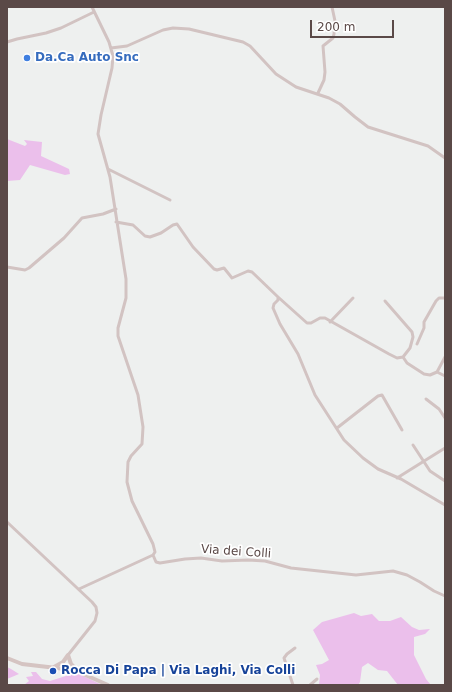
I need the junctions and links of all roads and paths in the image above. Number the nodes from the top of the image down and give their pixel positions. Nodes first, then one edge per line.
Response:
1 (92, 7) edge
2 (332, 7) edge
3 (94, 12) junction
4 (7, 42) edge
5 (111, 48) junction
6 (318, 93) junction
7 (445, 158) edge
8 (108, 169) junction
9 (170, 200) dead end
10 (116, 209) junction
11 (116, 222) junction
12 (7, 267) edge
13 (278, 297) junction
14 (353, 298) dead end
15 (445, 298) edge
16 (385, 301) dead end
17 (330, 322) junction
18 (417, 344) dead end
19 (403, 357) junction
20 (445, 357) edge
21 (437, 372) junction
22 (445, 376) edge
23 (426, 399) dead end
24 (445, 418) edge
25 (337, 428) junction
26 (402, 430) dead end
27 (413, 445) dead end
28 (445, 448) edge
29 (424, 462) junction
30 (397, 478) junction
31 (445, 481) edge
32 (445, 505) edge
33 (7, 522) edge
34 (153, 555) junction
35 (79, 589) junction
36 (445, 596) edge
37 (295, 648) dead end
38 (68, 655) junction
39 (7, 658) edge
40 (64, 661) junction
41 (70, 662) junction
42 (54, 667) junction
43 (66, 668) junction
44 (79, 671) junction
45 (317, 679) dead end
46 (108, 685) edge
47 (293, 685) edge
48 (310, 685) edge

1 - 3 street
2 - 6 street
3 - 4 street
3 - 5 street
5 - 6 street
5 - 8 street
6 - 7 street
8 - 9 street
8 - 10 street
10 - 11 street
10 - 12 street
11 - 13 street
11 - 34 street
13 - 17 street
13 - 25 street
14 - 17 street
15 - 18 street
16 - 19 street
17 - 19 street
19 - 21 street
20 - 21 street
21 - 22 street
23 - 24 street
25 - 26 street
25 - 30 street
27 - 29 street
28 - 29 street
29 - 30 street
29 - 31 street
30 - 32 street
33 - 35 street
34 - 35 street
34 - 36 street, Via dei Colli
35 - 38 street
37 - 47 street
38 - 40 main road
38 - 41 main road
39 - 42 main road
40 - 42 main road
40 - 43 main road
41 - 43 main road
41 - 44 main road
42 - 43 main road
43 - 44 main road
44 - 46 main road
45 - 48 street

